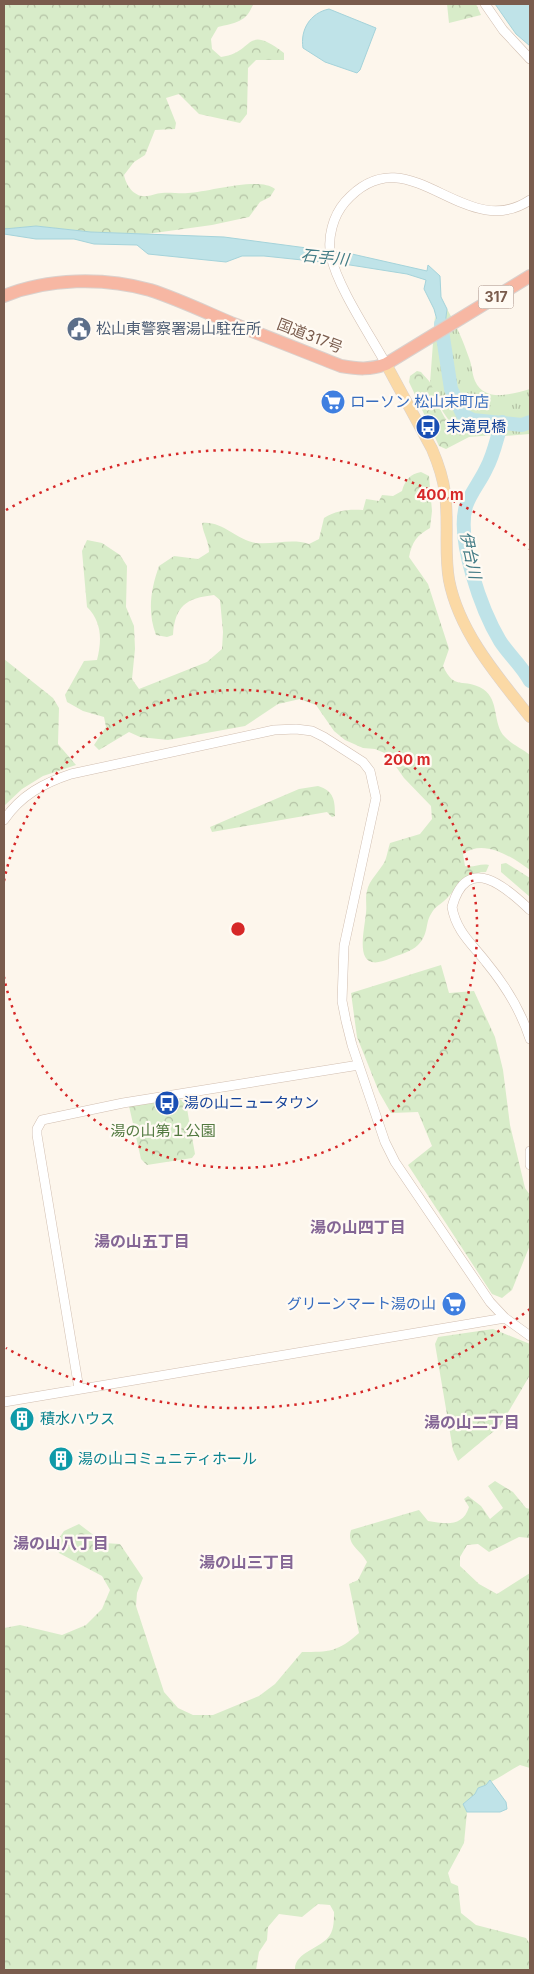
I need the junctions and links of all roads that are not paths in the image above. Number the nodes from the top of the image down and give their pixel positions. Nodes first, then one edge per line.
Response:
1 (485, 4) edge
2 (530, 59) edge
3 (530, 200) edge
4 (530, 276) edge
5 (4, 296) edge
6 (386, 364) junction
7 (530, 717) edge
8 (4, 820) edge
9 (530, 910) edge
10 (530, 1039) edge
11 (359, 1065) junction
12 (530, 1151) edge
13 (530, 1165) edge
14 (505, 1318) junction
15 (530, 1336) edge
16 (79, 1389) junction
17 (4, 1402) edge

1 - 2 street
3 - 6 street
4 - 6 highway, 国道317号 / 317
5 - 6 highway, 国道317号 / 317
6 - 7 main road
8 - 11 street
9 - 10 street
11 - 14 street
11 - 16 street
12 - 13 street
14 - 15 street
14 - 16 street
16 - 17 street

